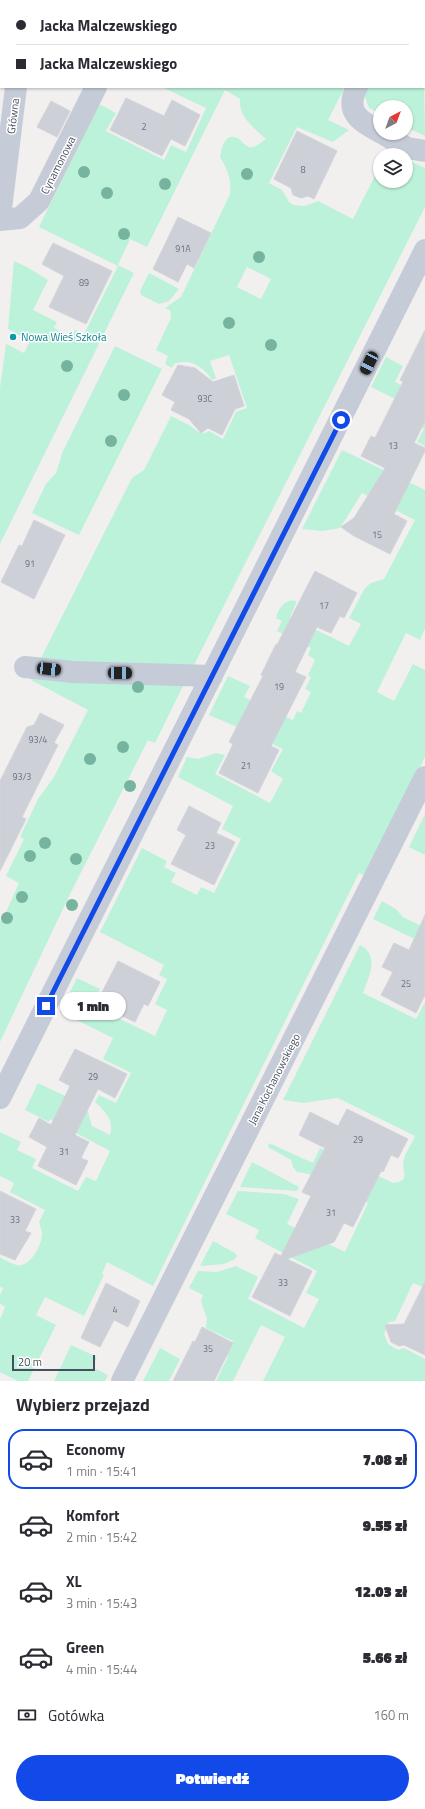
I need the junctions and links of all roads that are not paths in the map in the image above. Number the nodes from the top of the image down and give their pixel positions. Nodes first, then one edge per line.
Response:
1 (16, 88) edge
2 (96, 88) edge
3 (357, 88) edge
4 (373, 128) edge
5 (394, 140) edge
6 (425, 151) edge
7 (0, 217) edge
8 (0, 220) edge
9 (425, 250) edge
10 (25, 666) dead end
11 (212, 676) junction
12 (425, 777) edge
13 (0, 1098) edge
14 (122, 1381) edge

1 - 7 street, Główna
2 - 8 street, Cynamonowa
3 - 4 street
5 - 6 street
9 - 11 street
10 - 11 street
11 - 13 street
12 - 14 street, Jana Kochanowskiego

